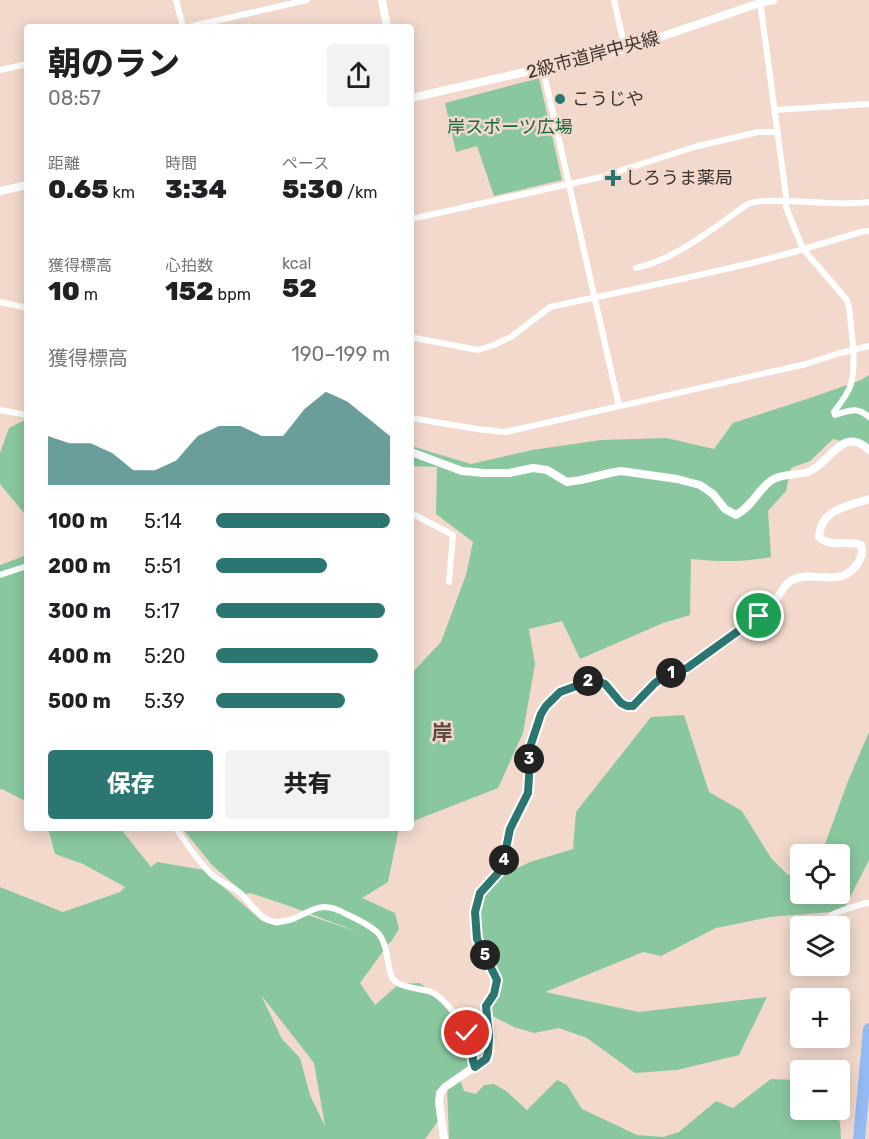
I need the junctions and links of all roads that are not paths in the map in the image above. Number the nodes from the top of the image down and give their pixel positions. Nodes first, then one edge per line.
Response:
1 (176, 0) edge
2 (307, 0) edge
3 (382, 0) edge
4 (614, 0) edge
5 (773, 0) edge
6 (760, 2) edge
7 (182, 24) edge
8 (201, 24) edge
9 (386, 24) edge
10 (625, 50) junction
11 (24, 65) edge
12 (543, 69) junction
13 (0, 70) edge
14 (414, 97) edge
15 (869, 104) edge
16 (776, 110) junction
17 (777, 132) junction
18 (570, 184) junction
19 (24, 186) edge
20 (0, 191) edge
21 (786, 200) junction
22 (869, 202) edge
23 (414, 218) edge
24 (869, 231) edge
25 (803, 249) junction
26 (636, 268) dead end
27 (595, 297) junction
28 (0, 302) edge
29 (24, 307) edge
30 (414, 338) edge
31 (869, 346) edge
32 (852, 350) junction
33 (619, 406) junction
34 (0, 410) edge
35 (24, 414) edge
36 (869, 417) edge
37 (414, 418) edge
38 (869, 450) edge
39 (414, 453) edge
40 (869, 499) edge
41 (414, 515) edge
42 (24, 567) edge
43 (0, 575) edge
44 (449, 582) dead end
45 (178, 831) edge
46 (865, 903) edge
47 (830, 916) edge
48 (475, 1067) junction
49 (444, 1139) edge

1 - 7 street
2 - 8 street
3 - 9 street
4 - 10 street
5 - 6 street, 2級市道岸中央線
6 - 10 street, 2級市道岸中央線
6 - 16 street
10 - 12 street, 2級市道岸中央線
11 - 13 street
12 - 14 street, 2級市道岸中央線
12 - 18 street
15 - 16 street
16 - 17 street
17 - 18 street
17 - 21 street
18 - 23 street
18 - 27 street
19 - 20 street
21 - 22 street
21 - 25 street
21 - 26 street
24 - 25 street
25 - 27 street
25 - 32 street
27 - 30 street
27 - 33 street
28 - 29 street
31 - 32 street
32 - 33 street
32 - 36 street
33 - 37 street
34 - 35 street
38 - 39 street
40 - 48 street
41 - 44 street
42 - 43 street
45 - 48 street
46 - 47 street
48 - 49 street

